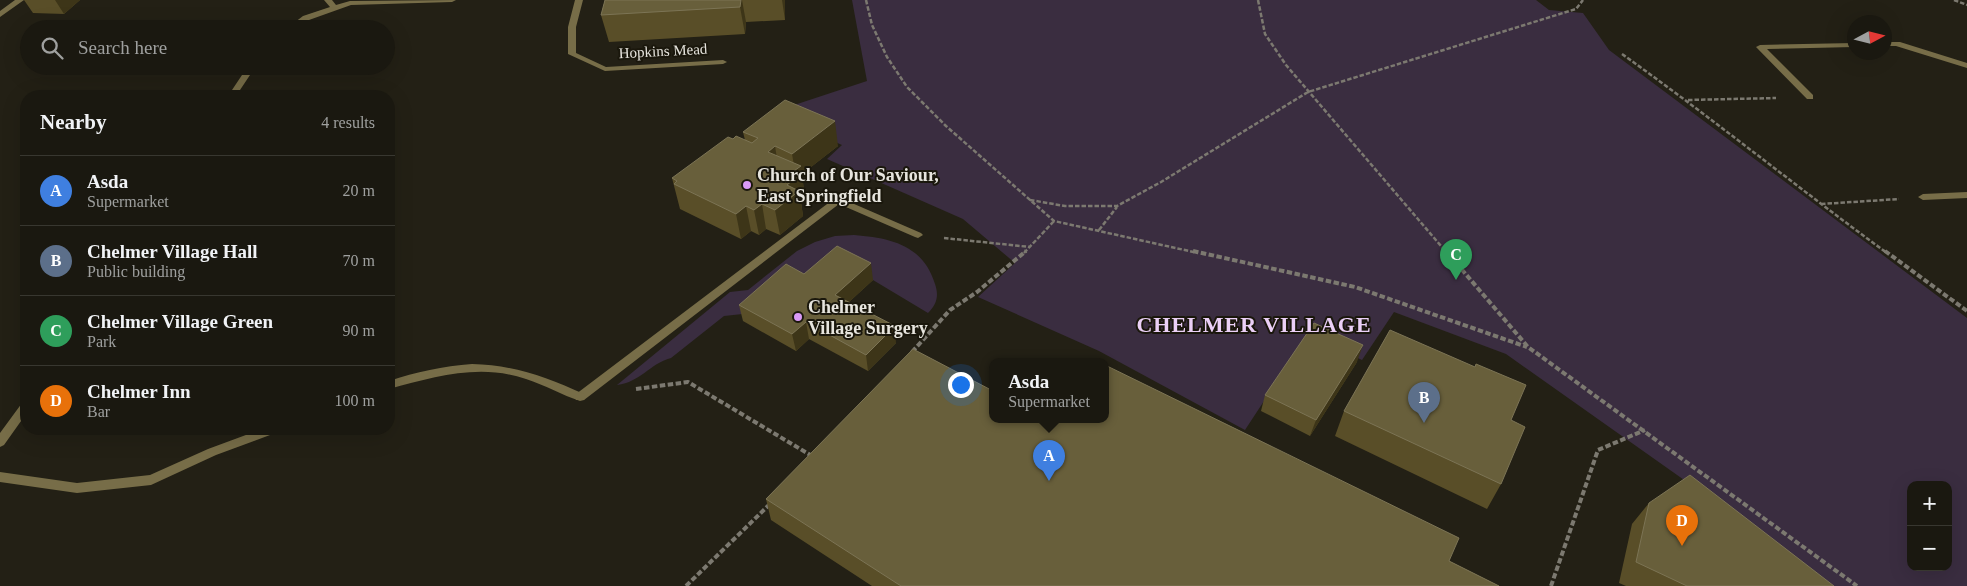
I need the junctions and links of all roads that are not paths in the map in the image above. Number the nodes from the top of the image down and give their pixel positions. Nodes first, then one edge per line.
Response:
1 (20, 0) edge
2 (328, 0) edge
3 (452, 0) edge
4 (579, 0) edge
5 (335, 8) junction
6 (0, 15) edge
7 (303, 20) edge
8 (1892, 44) edge
9 (1847, 45) edge
10 (723, 62) dead end
11 (1967, 66) edge
12 (246, 75) edge
13 (236, 90) edge
14 (1810, 97) road end
15 (1967, 195) edge
16 (1923, 197) road end
17 (918, 236) road end
18 (395, 383) edge
19 (20, 414) edge
20 (258, 435) edge
21 (0, 442) edge
22 (0, 477) edge

1 - 6 street
2 - 5 street
3 - 5 street
4 - 10 street, Hopkins Mead
5 - 7 street
8 - 11 street
9 - 14 street
12 - 13 street
15 - 16 street
17 - 18 street
19 - 21 street
20 - 22 street

